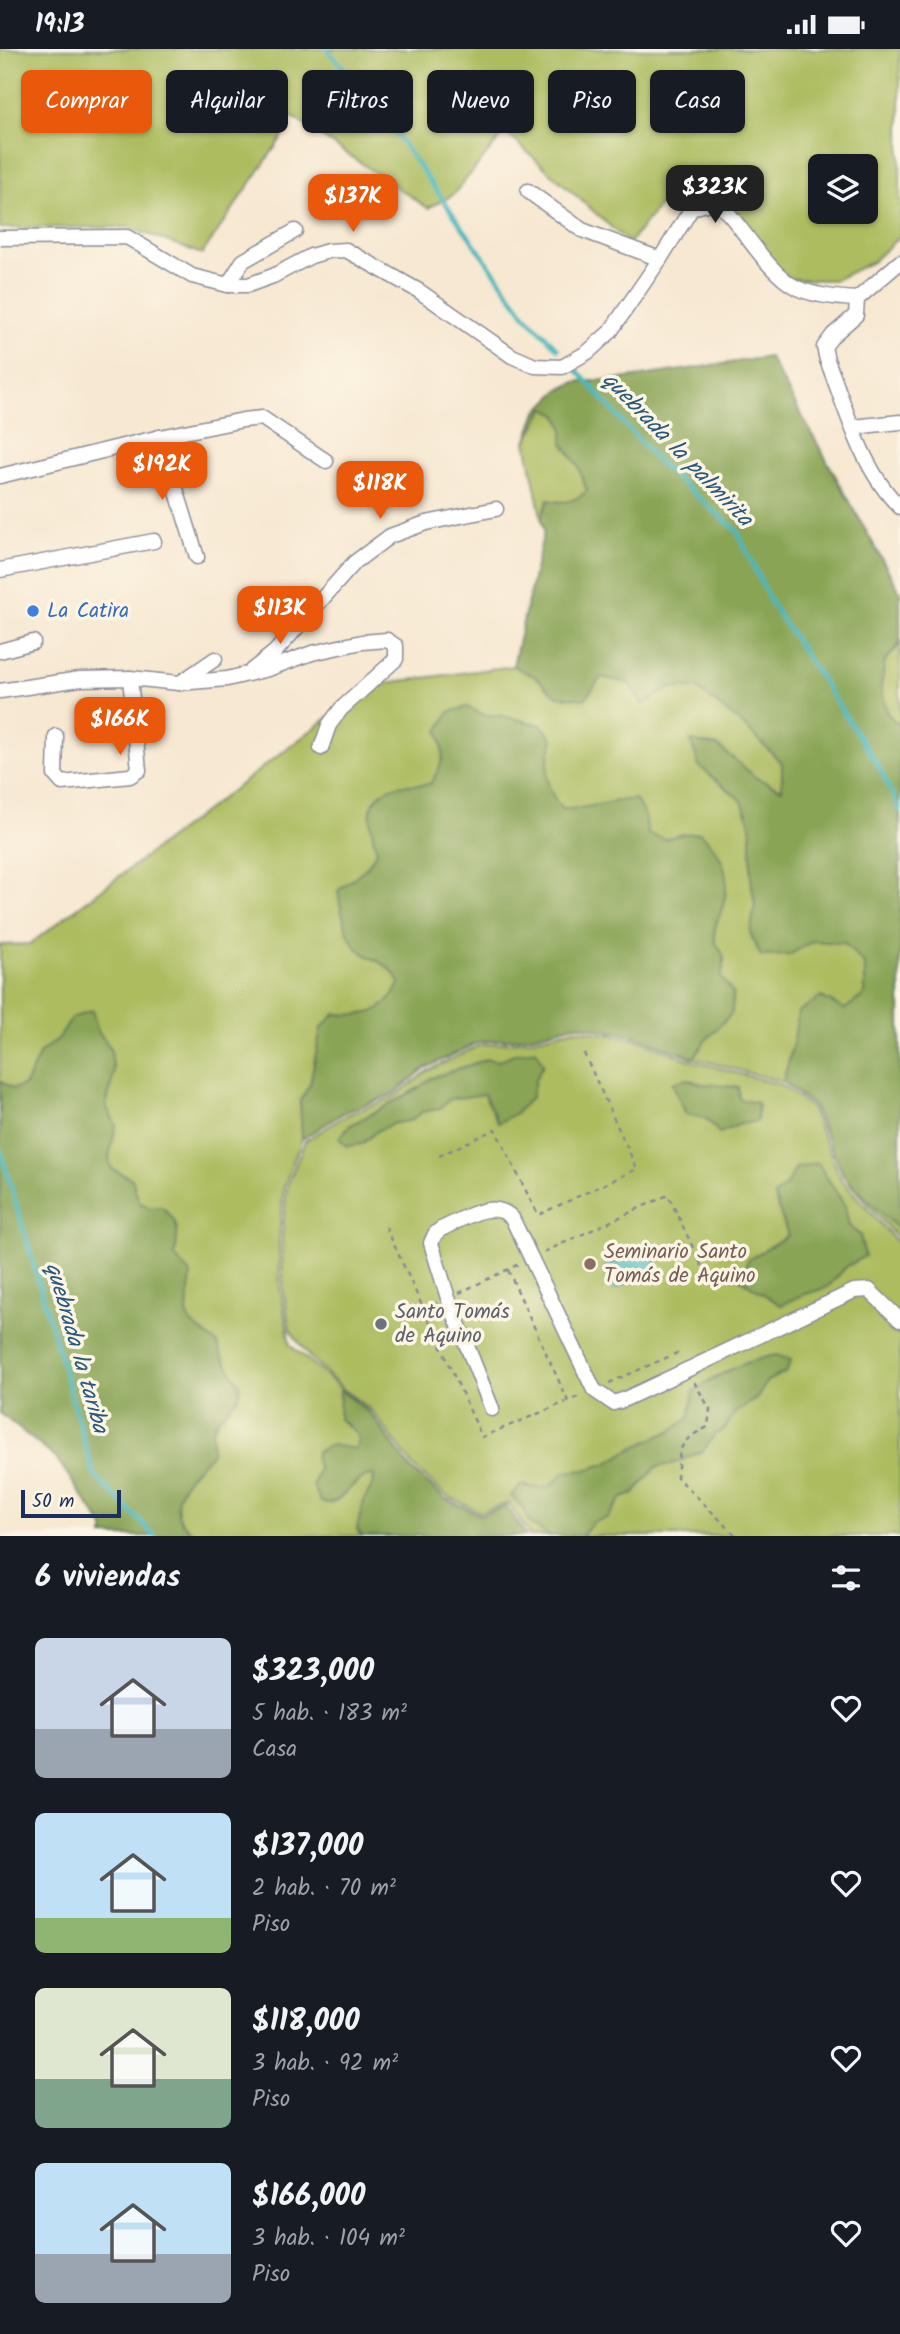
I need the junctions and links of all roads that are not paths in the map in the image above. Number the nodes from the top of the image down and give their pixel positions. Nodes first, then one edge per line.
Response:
1 (528, 191) dead end
2 (295, 231) dead end
3 (0, 238) edge
4 (660, 259) junction
5 (900, 262) edge
6 (228, 285) junction
7 (857, 299) junction
8 (900, 422) edge
9 (853, 427) junction
10 (160, 437) junction
11 (327, 461) dead end
12 (0, 477) edge
13 (900, 507) edge
14 (496, 509) dead end
15 (154, 541) dead end
16 (197, 557) dead end
17 (0, 570) edge
18 (33, 642) dead end
19 (0, 651) edge
20 (215, 659) dead end
21 (248, 674) junction
22 (130, 678) junction
23 (179, 683) junction
24 (0, 691) edge
25 (56, 736) dead end
26 (321, 748) dead end
27 (900, 1320) edge
28 (492, 1409) dead end

1 - 4 street
2 - 6 street
3 - 6 street
4 - 6 street
4 - 7 street
5 - 7 street
7 - 9 street
8 - 9 street
9 - 13 street
10 - 11 street
10 - 12 street
10 - 16 street
14 - 21 street
15 - 17 street
18 - 19 street
20 - 23 street
21 - 23 street
21 - 26 street
22 - 23 street
22 - 24 street
22 - 25 street
27 - 28 street

